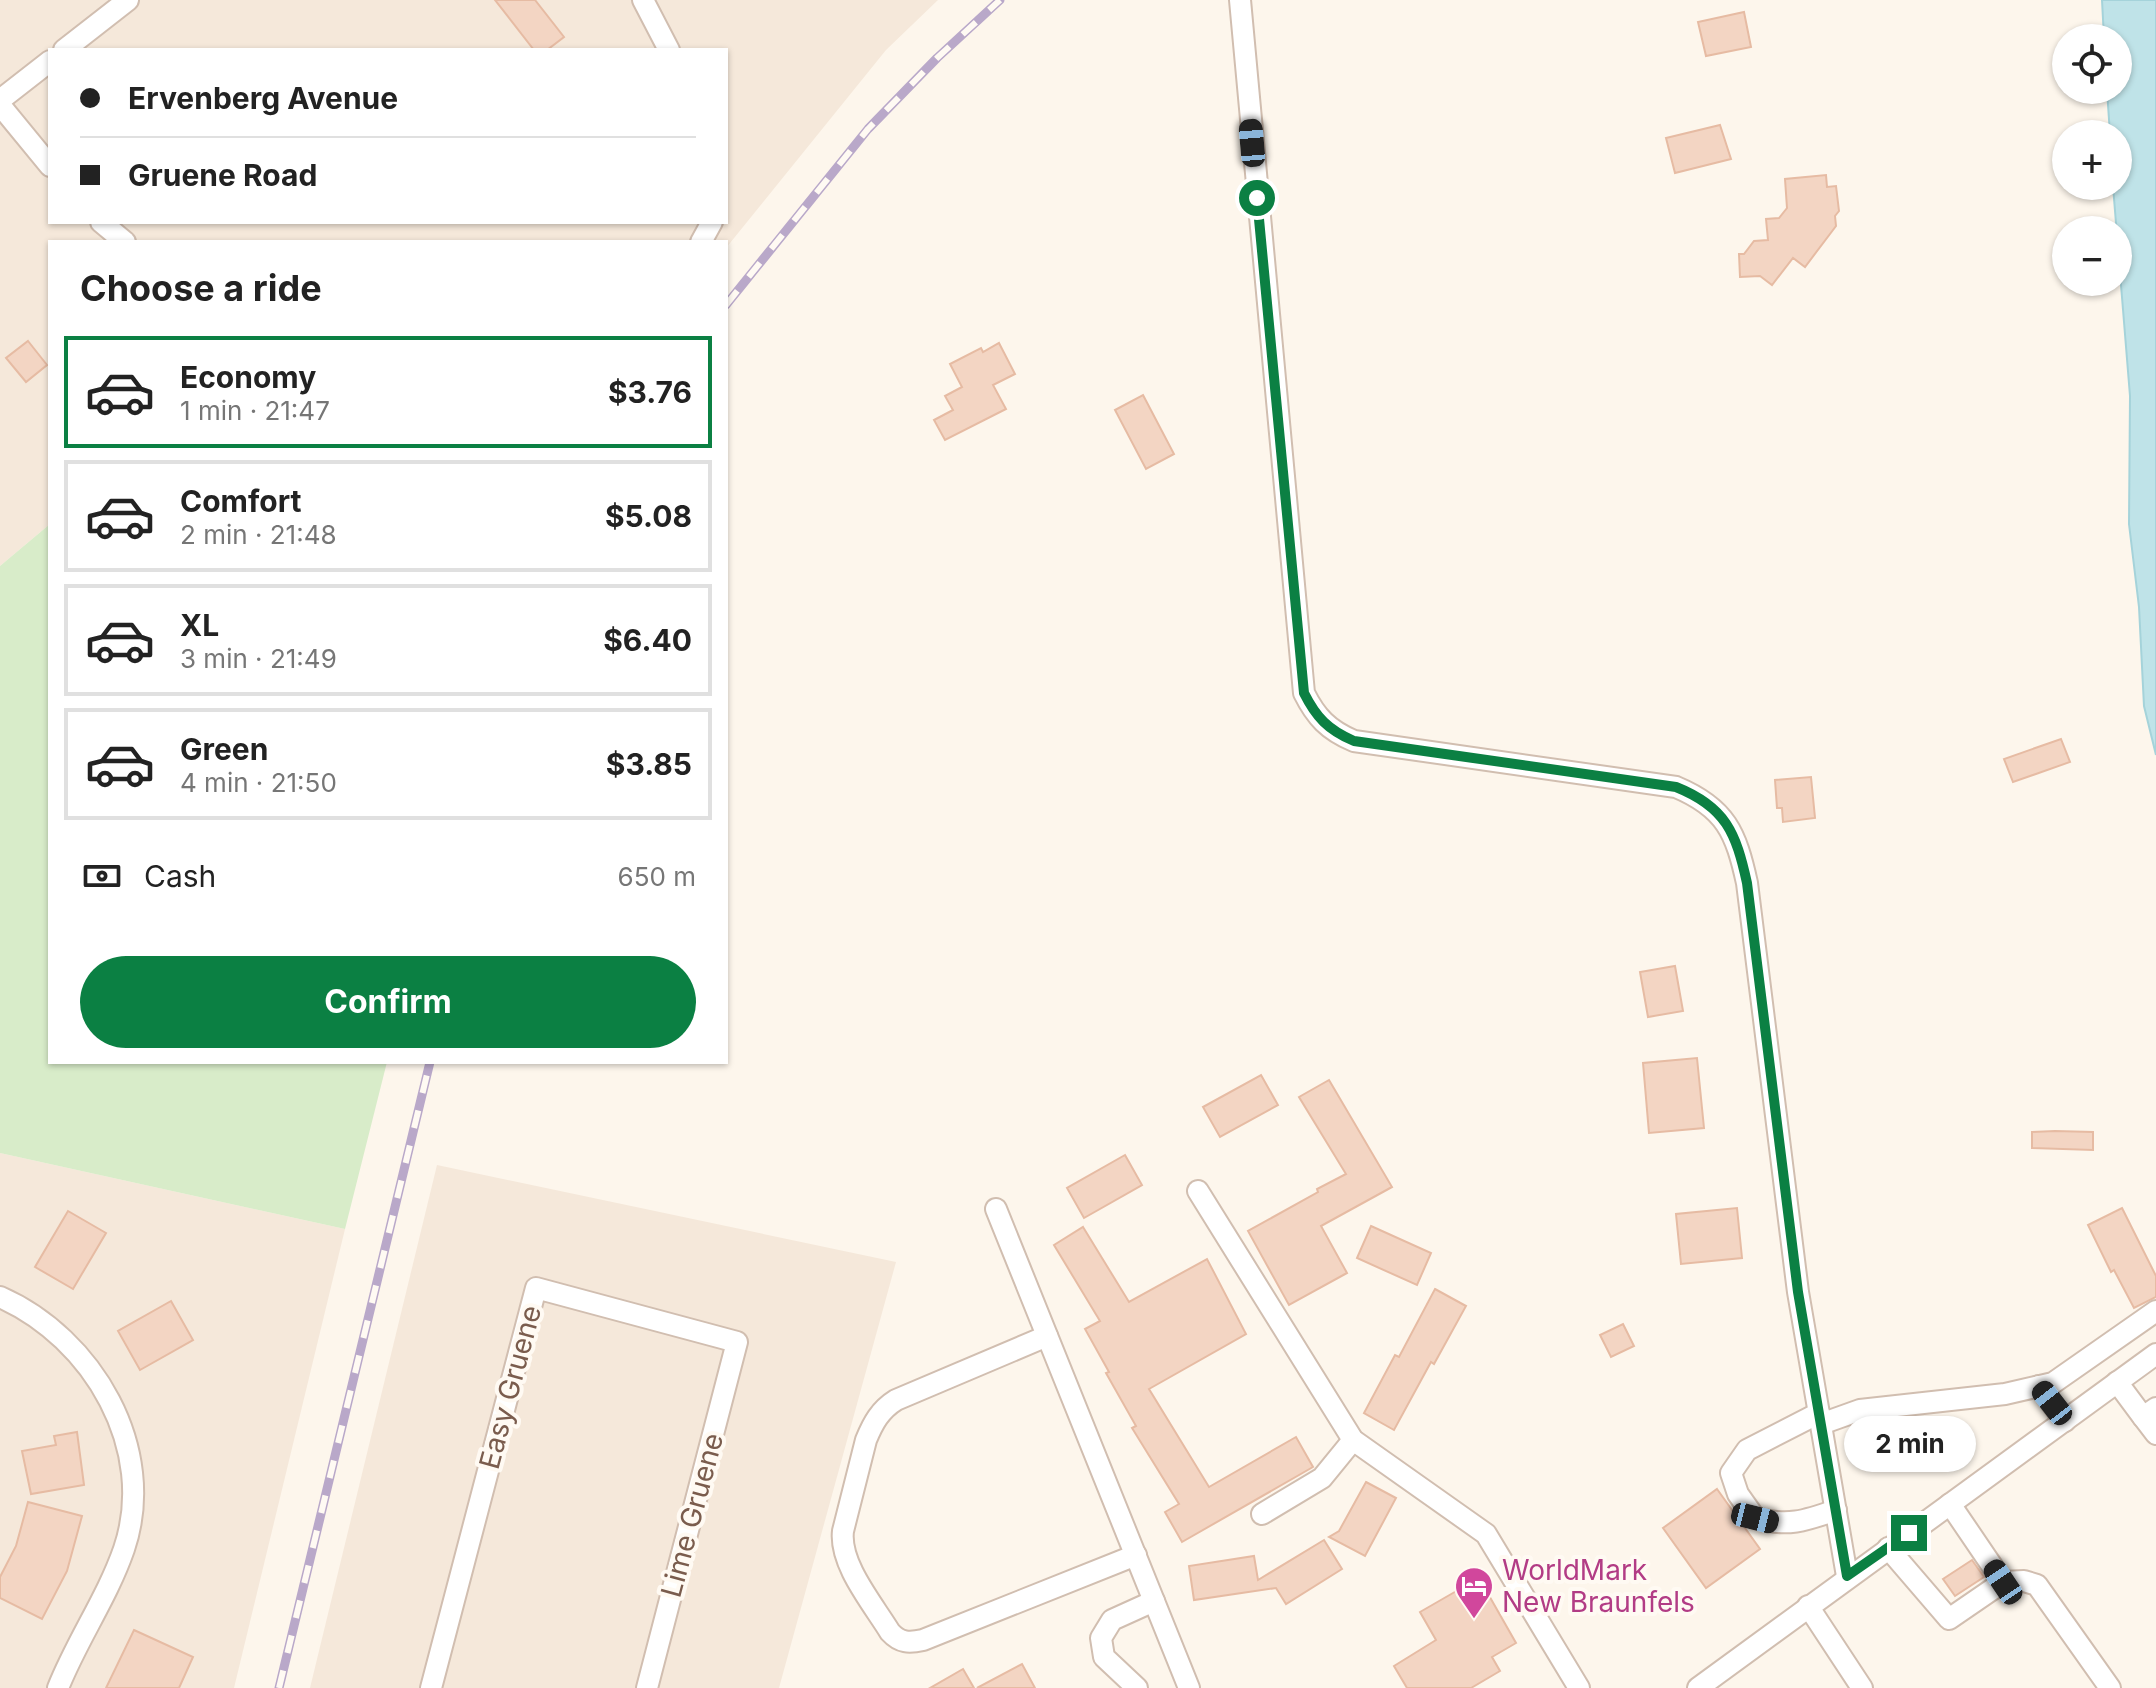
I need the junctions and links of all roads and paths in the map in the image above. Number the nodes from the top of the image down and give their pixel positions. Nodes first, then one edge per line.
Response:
1 (128, 0) edge
2 (643, 0) edge
3 (1240, 0) edge
4 (67, 48) edge
5 (668, 48) edge
6 (48, 63) edge
7 (0, 103) edge
8 (48, 163) edge
9 (103, 224) edge
10 (123, 240) edge
11 (1198, 1191) dead end
12 (996, 1209) dead end
13 (0, 1297) edge
14 (2156, 1311) edge
15 (1047, 1336) junction
16 (737, 1342) joint
17 (2156, 1354) edge
18 (2117, 1382) junction
19 (2039, 1386) junction
20 (2150, 1412) edge
21 (1820, 1419) junction
22 (2065, 1421) junction
23 (2156, 1434) edge
24 (1353, 1440) junction
25 (1950, 1504) junction
26 (1836, 1510) junction
27 (1262, 1514) dead end
28 (1888, 1548) junction
29 (1136, 1555) junction
30 (1847, 1576) junction
31 (2003, 1582) junction
32 (1154, 1601) junction
33 (1808, 1606) junction
34 (58, 1688) edge
35 (431, 1688) edge
36 (647, 1688) edge
37 (1137, 1688) edge
38 (1189, 1688) edge
39 (1579, 1688) edge
40 (1698, 1688) edge
41 (1860, 1688) edge
42 (2110, 1688) edge

1 - 4 street
2 - 5 street
3 - 21 street
6 - 7 street
7 - 8 street
9 - 10 street
11 - 24 street
12 - 15 street
13 - 34 street
14 - 19 street
15 - 29 street
15 - 29 street
16 - 35 street, Easy Gruene
16 - 36 street, Lime Gruene
17 - 18 street
18 - 20 street
18 - 22 street
19 - 21 street
19 - 22 street
20 - 23 street
21 - 26 street
21 - 26 street
22 - 25 street
24 - 27 street
24 - 39 street
25 - 28 street
25 - 31 street
26 - 30 street
28 - 30 street
28 - 31 street
29 - 32 street
30 - 33 street
31 - 42 street
32 - 37 street
32 - 38 street
33 - 40 street
33 - 41 street

